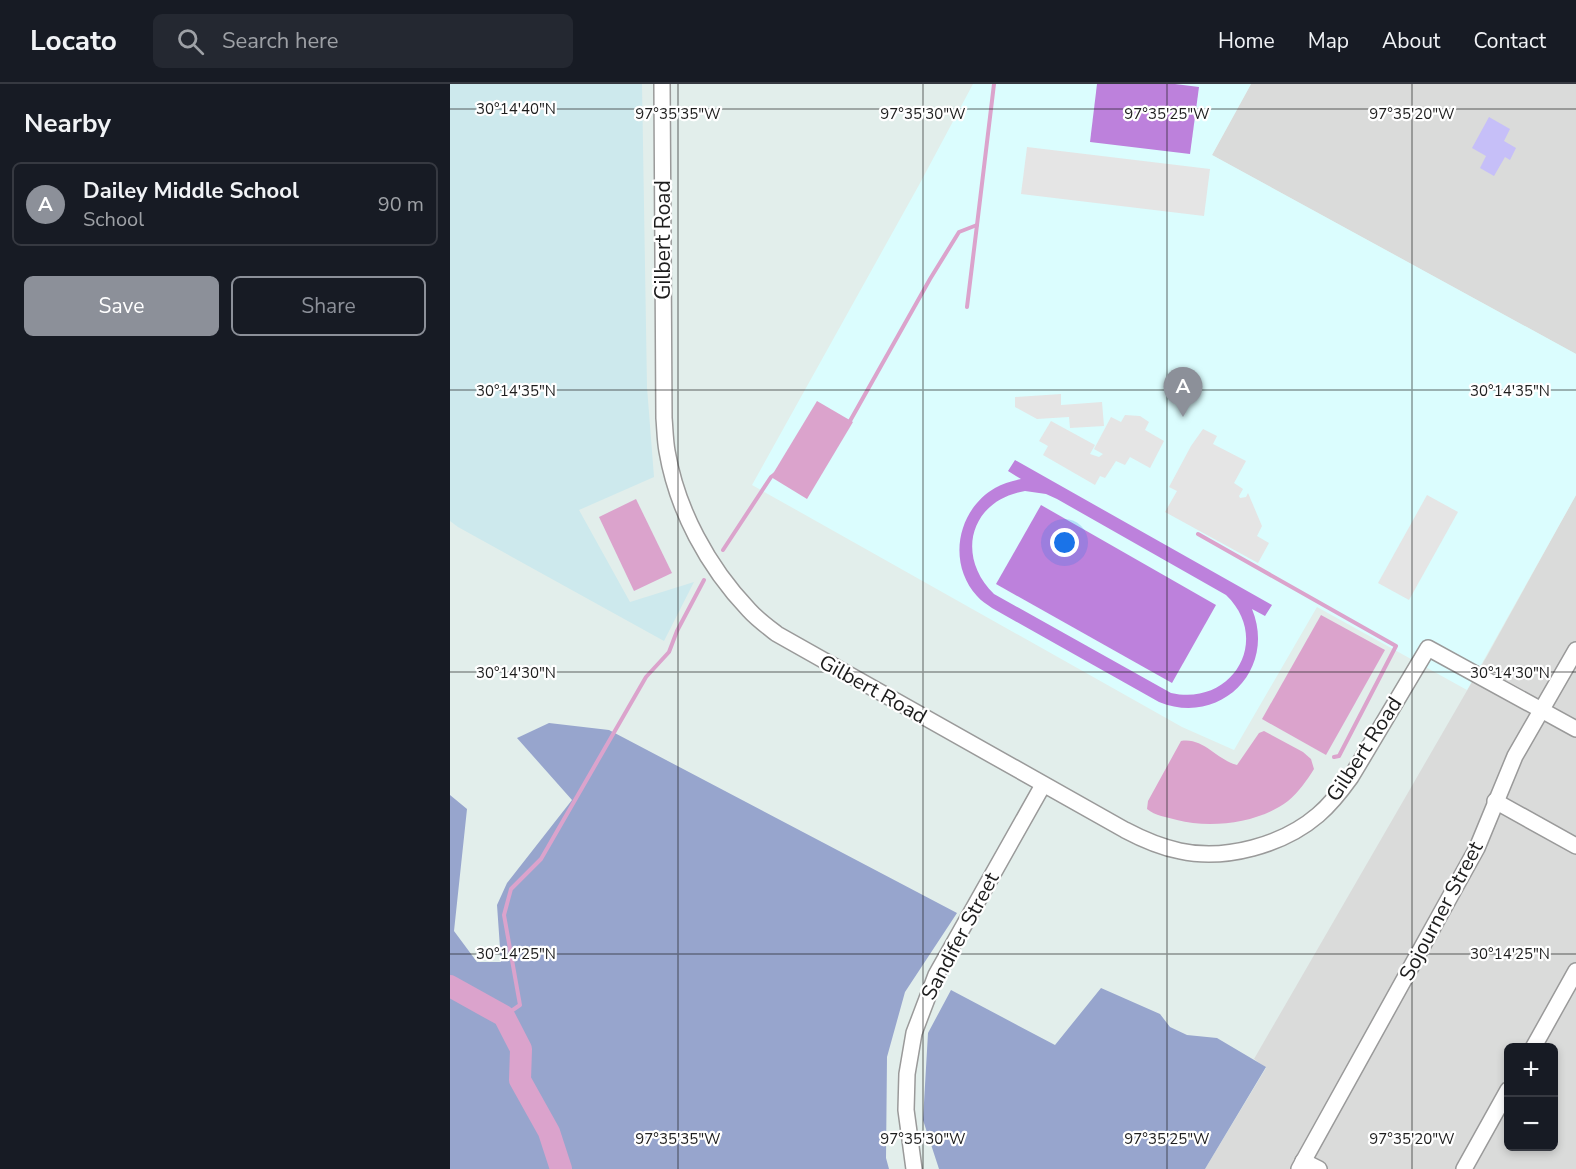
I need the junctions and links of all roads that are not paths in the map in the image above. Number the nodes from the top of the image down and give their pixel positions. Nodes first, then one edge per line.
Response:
1 (662, 84) edge
2 (1576, 650) edge
3 (1542, 711) junction
4 (1576, 729) edge
5 (1043, 785) junction
6 (1496, 801) junction
7 (1576, 846) edge
8 (1576, 971) edge
9 (1535, 1043) edge
10 (1505, 1097) edge
11 (1301, 1165) edge
12 (914, 1169) edge
13 (1319, 1169) edge
14 (1464, 1169) edge

1 - 5 street, Gilbert Road
2 - 3 street, Sojourner Street
3 - 4 street
3 - 5 street, Gilbert Road
3 - 6 street, Sojourner Street
5 - 12 street, Sandifer Street
6 - 7 street
6 - 11 street, Sojourner Street
8 - 9 street
10 - 14 street
11 - 13 street

